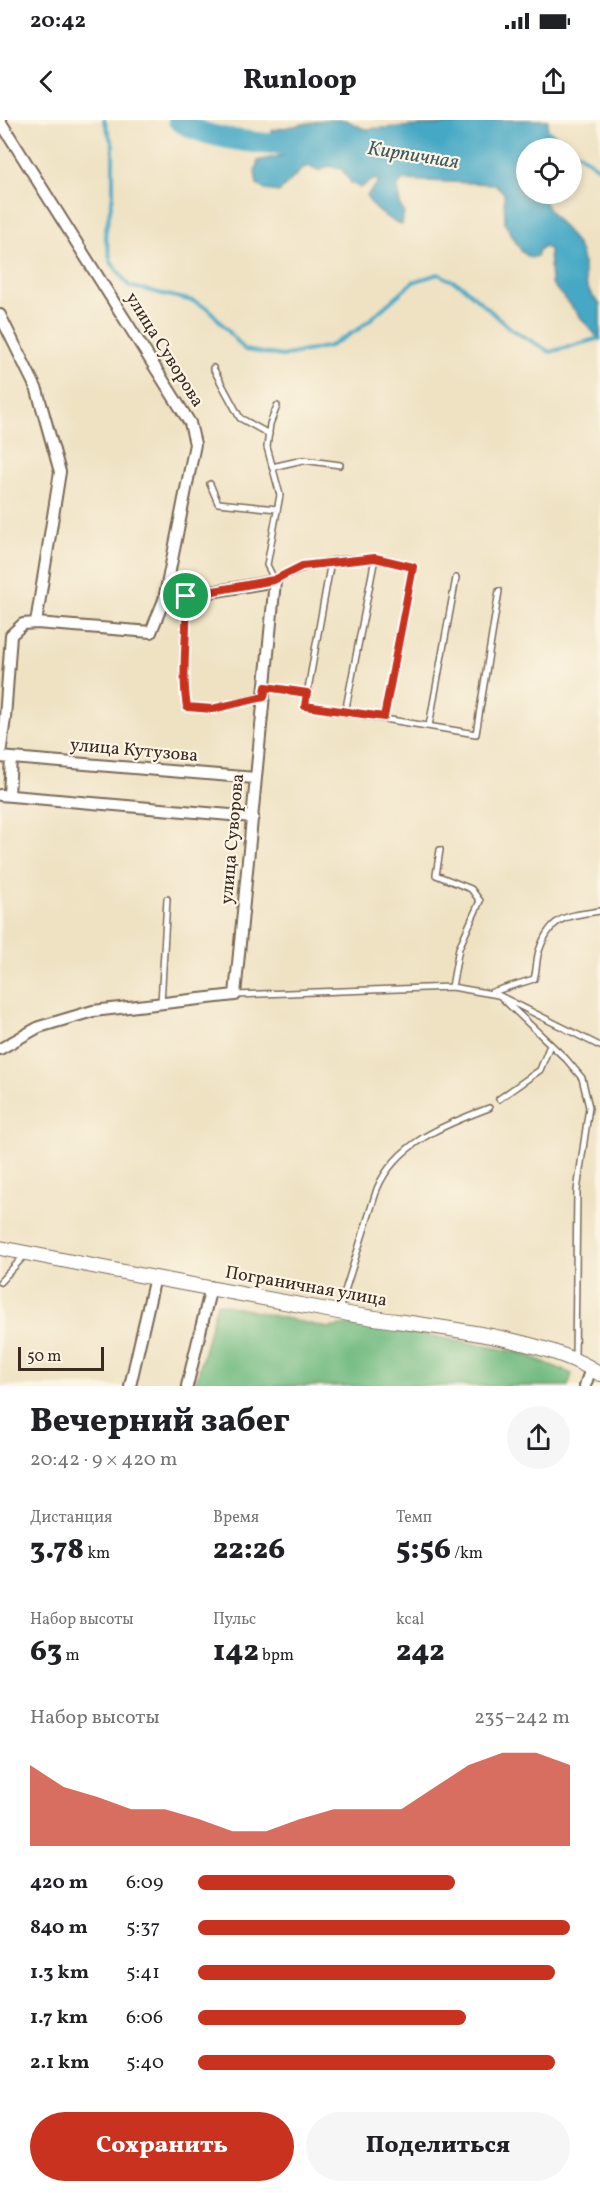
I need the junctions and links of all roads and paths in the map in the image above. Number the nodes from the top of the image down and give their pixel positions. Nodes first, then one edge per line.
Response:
1 (0, 121) edge
2 (0, 315) edge
3 (213, 368) dead end
4 (277, 406) dead end
5 (269, 434) junction
6 (340, 465) dead end
7 (272, 467) junction
8 (210, 484) dead end
9 (277, 509) junction
10 (375, 558) junction
11 (331, 561) junction
12 (456, 578) dead end
13 (274, 580) junction
14 (499, 591) dead end
15 (186, 596) junction
16 (164, 600) junction
17 (36, 623) junction
18 (265, 692) junction
19 (307, 693) junction
20 (345, 713) junction
21 (384, 717) junction
22 (429, 726) junction
23 (4, 756) edge
24 (255, 778) junction
25 (5, 795) edge
26 (252, 817) junction
27 (440, 850) dead end
28 (167, 900) dead end
29 (600, 911) edge
30 (452, 987) junction
31 (490, 993) junction
32 (235, 995) junction
33 (502, 998) junction
34 (161, 1003) junction
35 (550, 1045) junction
36 (600, 1046) edge
37 (0, 1049) edge
38 (499, 1099) dead end
39 (489, 1108) dead end
40 (0, 1248) edge
41 (28, 1253) junction
42 (155, 1277) junction
43 (0, 1282) edge
44 (211, 1287) junction
45 (338, 1312) junction
46 (575, 1361) junction
47 (596, 1371) edge
48 (130, 1386) edge
49 (187, 1386) edge
50 (585, 1386) edge

1 - 16 street, улица Суворова
2 - 17 street
3 - 5 lane
4 - 5 lane
5 - 7 lane
6 - 7 lane
7 - 9 lane
8 - 9 lane
9 - 13 lane
10 - 11 lane
10 - 20 lane
10 - 21 lane
11 - 13 lane
11 - 19 lane
12 - 22 lane
13 - 15 street
13 - 18 street, улица Суворова
14 - 22 lane
15 - 16 street
15 - 18 lane
16 - 17 street, улица Суворова
17 - 23 street
18 - 19 lane
18 - 24 street, улица Суворова
19 - 20 lane
20 - 21 lane
21 - 22 lane
23 - 24 street, улица Кутузова
23 - 25 street
24 - 26 street, улица Суворова
25 - 26 street
26 - 32 street, улица Суворова
27 - 30 lane
28 - 34 lane
29 - 31 lane
30 - 31 lane
30 - 32 lane
31 - 33 lane
32 - 34 street
33 - 35 lane
33 - 36 lane
34 - 37 street
35 - 38 lane
35 - 46 lane
39 - 45 lane
40 - 41 street, Пограничная улица
41 - 42 street, Пограничная улица
41 - 43 lane
42 - 44 street, Пограничная улица
42 - 48 street
44 - 45 street, Пограничная улица
44 - 49 street
45 - 46 street, Пограничная улица
46 - 47 street, Пограничная улица
47 - 50 street

